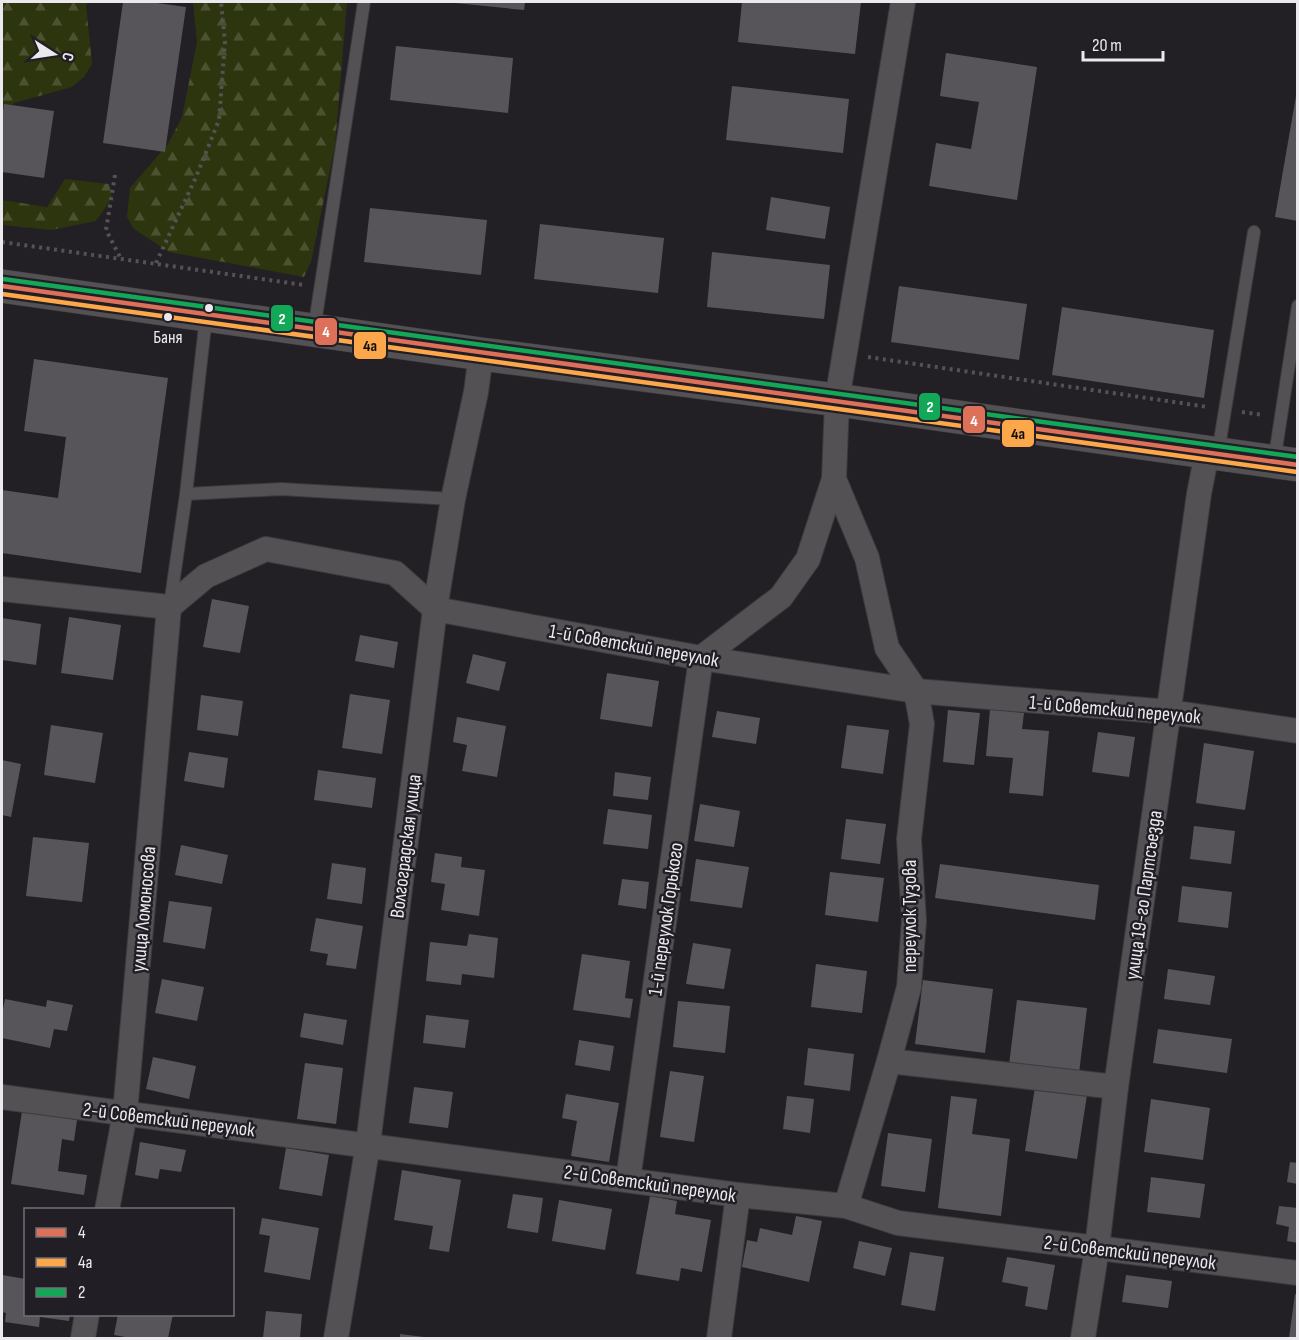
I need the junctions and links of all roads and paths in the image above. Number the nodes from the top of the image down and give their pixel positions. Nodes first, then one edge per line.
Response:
1 (221, 2) edge
2 (364, 2) edge
3 (903, 2) edge
4 (115, 175) dead end
5 (1254, 232) dead end
6 (2, 242) edge
7 (121, 260) junction
8 (156, 263) junction
9 (2, 286) edge
10 (320, 288) junction
11 (1298, 306) edge
12 (206, 315) junction
13 (314, 330) junction
14 (481, 354) junction
15 (869, 357) dead end
16 (837, 400) junction
17 (1226, 409) junction
18 (1281, 417) junction
19 (1213, 454) junction
20 (1286, 464) edge
21 (834, 479) junction
22 (186, 495) junction
23 (453, 499) junction
24 (2, 589) edge
25 (169, 607) junction
26 (435, 609) junction
27 (701, 658) junction
28 (916, 691) junction
29 (1170, 712) junction
30 (1298, 731) edge
31 (890, 1061) junction
32 (1116, 1088) junction
33 (2, 1097) edge
34 (125, 1113) junction
35 (368, 1144) junction
36 (628, 1180) junction
37 (738, 1195) junction
38 (846, 1206) junction
39 (107, 1208) edge
40 (1097, 1248) junction
41 (1298, 1273) edge
42 (87, 1316) edge
43 (83, 1338) edge
44 (336, 1338) edge
45 (719, 1338) edge
46 (1083, 1338) edge

1 - 8 path
2 - 10 lane
3 - 16 street
4 - 7 path
5 - 17 lane
6 - 7 path
7 - 8 path
8 - 10 path
9 - 12 street
10 - 13 lane
11 - 18 lane
12 - 13 street
12 - 22 lane
13 - 14 street
14 - 16 street
14 - 23 street, Волгоградская улица
15 - 17 path
16 - 19 street
16 - 21 street
17 - 18 path
17 - 19 lane
18 - 20 lane
19 - 20 street
19 - 29 street, улица 19-го Партсъезда
21 - 27 street
21 - 28 street
22 - 23 lane
22 - 25 lane
23 - 26 street, Волгоградская улица
24 - 25 street
25 - 26 street
25 - 34 street, улица Ломоносова
26 - 27 street, 1-й Советский переулок
26 - 35 street, Волгоградская улица
27 - 28 street, 1-й Советский переулок
27 - 36 street, 1-й переулок Горького
28 - 29 street, 1-й Советский переулок
28 - 31 street, переулок Тузова
29 - 30 street, 1-й Советский переулок
29 - 32 street, улица 19-го Партсъезда
31 - 32 street
31 - 38 street, переулок Тузова
32 - 40 street, улица 19-го Партсъезда
33 - 34 street, 2-й Советский переулок
34 - 35 street, 2-й Советский переулок
34 - 39 street, улица Ломоносова
35 - 36 street, 2-й Советский переулок
35 - 44 street, Волгоградская улица
36 - 37 street, 2-й Советский переулок
37 - 38 street, 2-й Советский переулок
37 - 45 street
38 - 40 street, 2-й Советский переулок
40 - 41 street, 2-й Советский переулок
40 - 46 street, улица 19-го Партсъезда
42 - 43 street

